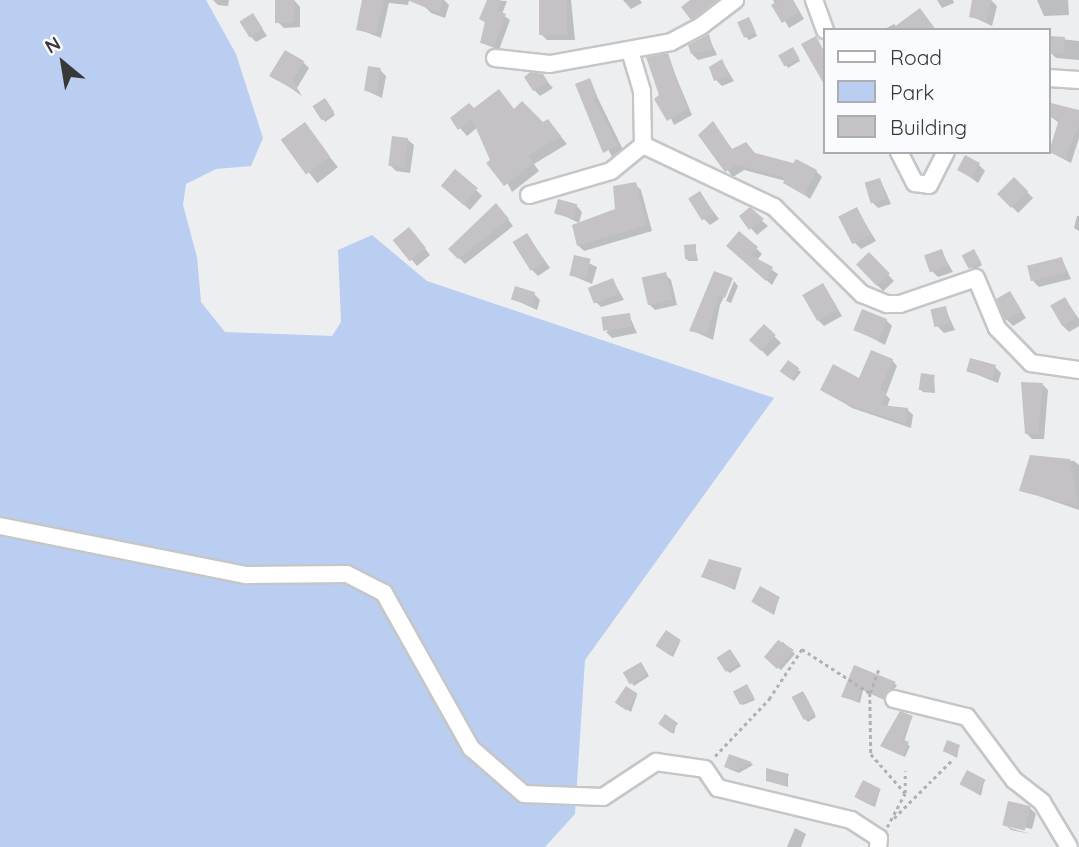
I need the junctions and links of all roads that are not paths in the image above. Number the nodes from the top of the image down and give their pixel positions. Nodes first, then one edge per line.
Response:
1 (735, 0) edge
2 (814, 0) edge
3 (824, 28) edge
4 (630, 51) junction
5 (495, 58) dead end
6 (1051, 78) edge
7 (1079, 80) edge
8 (643, 145) junction
9 (900, 154) edge
10 (945, 154) edge
11 (529, 195) dead end
12 (1079, 370) edge
13 (0, 526) edge
14 (894, 699) dead end
15 (878, 843) edge
16 (1069, 847) edge

1 - 4 street
2 - 3 street
4 - 5 street
4 - 8 street
6 - 7 street
8 - 11 street
8 - 12 street
9 - 10 street
13 - 15 street
14 - 16 street

